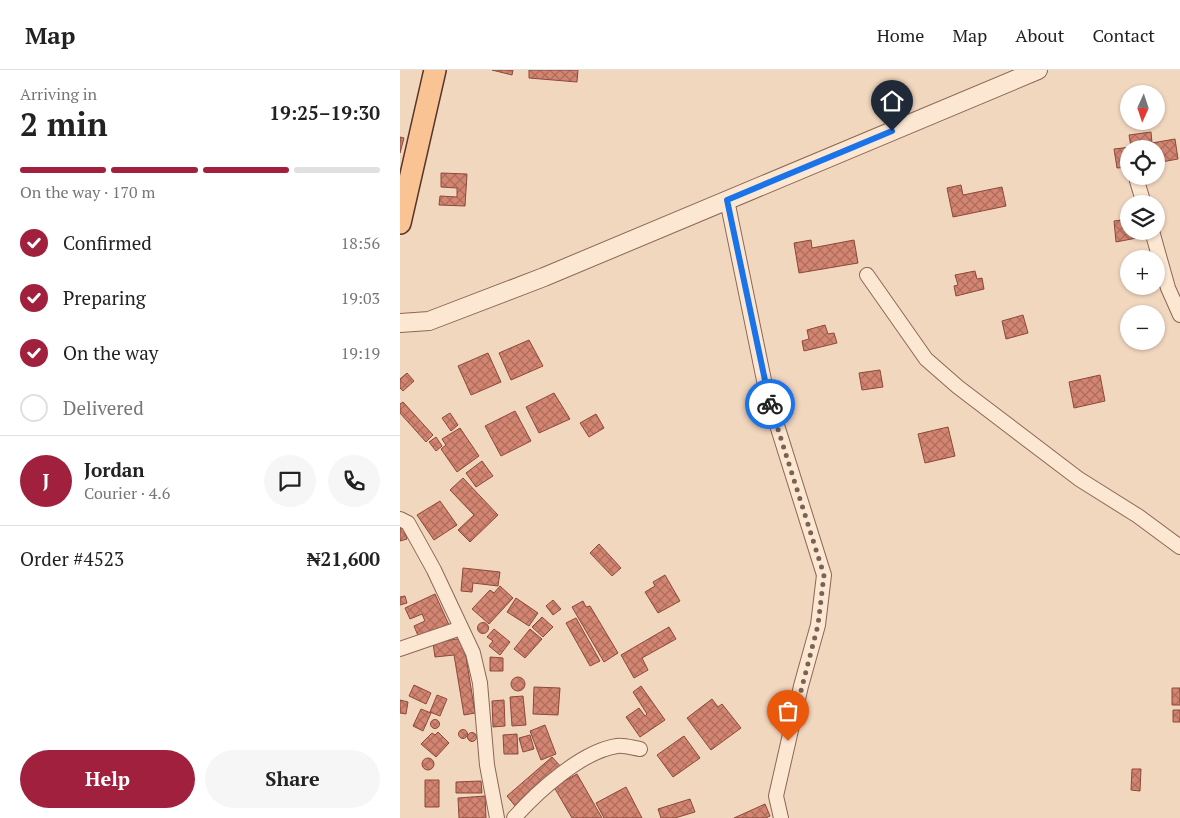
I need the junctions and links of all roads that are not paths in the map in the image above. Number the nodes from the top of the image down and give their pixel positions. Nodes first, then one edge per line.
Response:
1 (435, 70) edge
2 (1038, 70) edge
3 (727, 200) junction
4 (402, 209) edge
5 (1155, 240) edge
6 (867, 276) dead end
7 (1180, 315) edge
8 (400, 323) edge
9 (400, 519) edge
10 (1180, 546) edge
11 (461, 628) junction
12 (400, 649) edge
13 (640, 749) dead end
14 (497, 818) edge
15 (514, 818) edge
16 (781, 818) edge

1 - 4 main road
2 - 3 street
3 - 8 street
3 - 16 street
5 - 7 street
6 - 10 street
9 - 11 street
11 - 12 street
11 - 14 street
13 - 15 street

